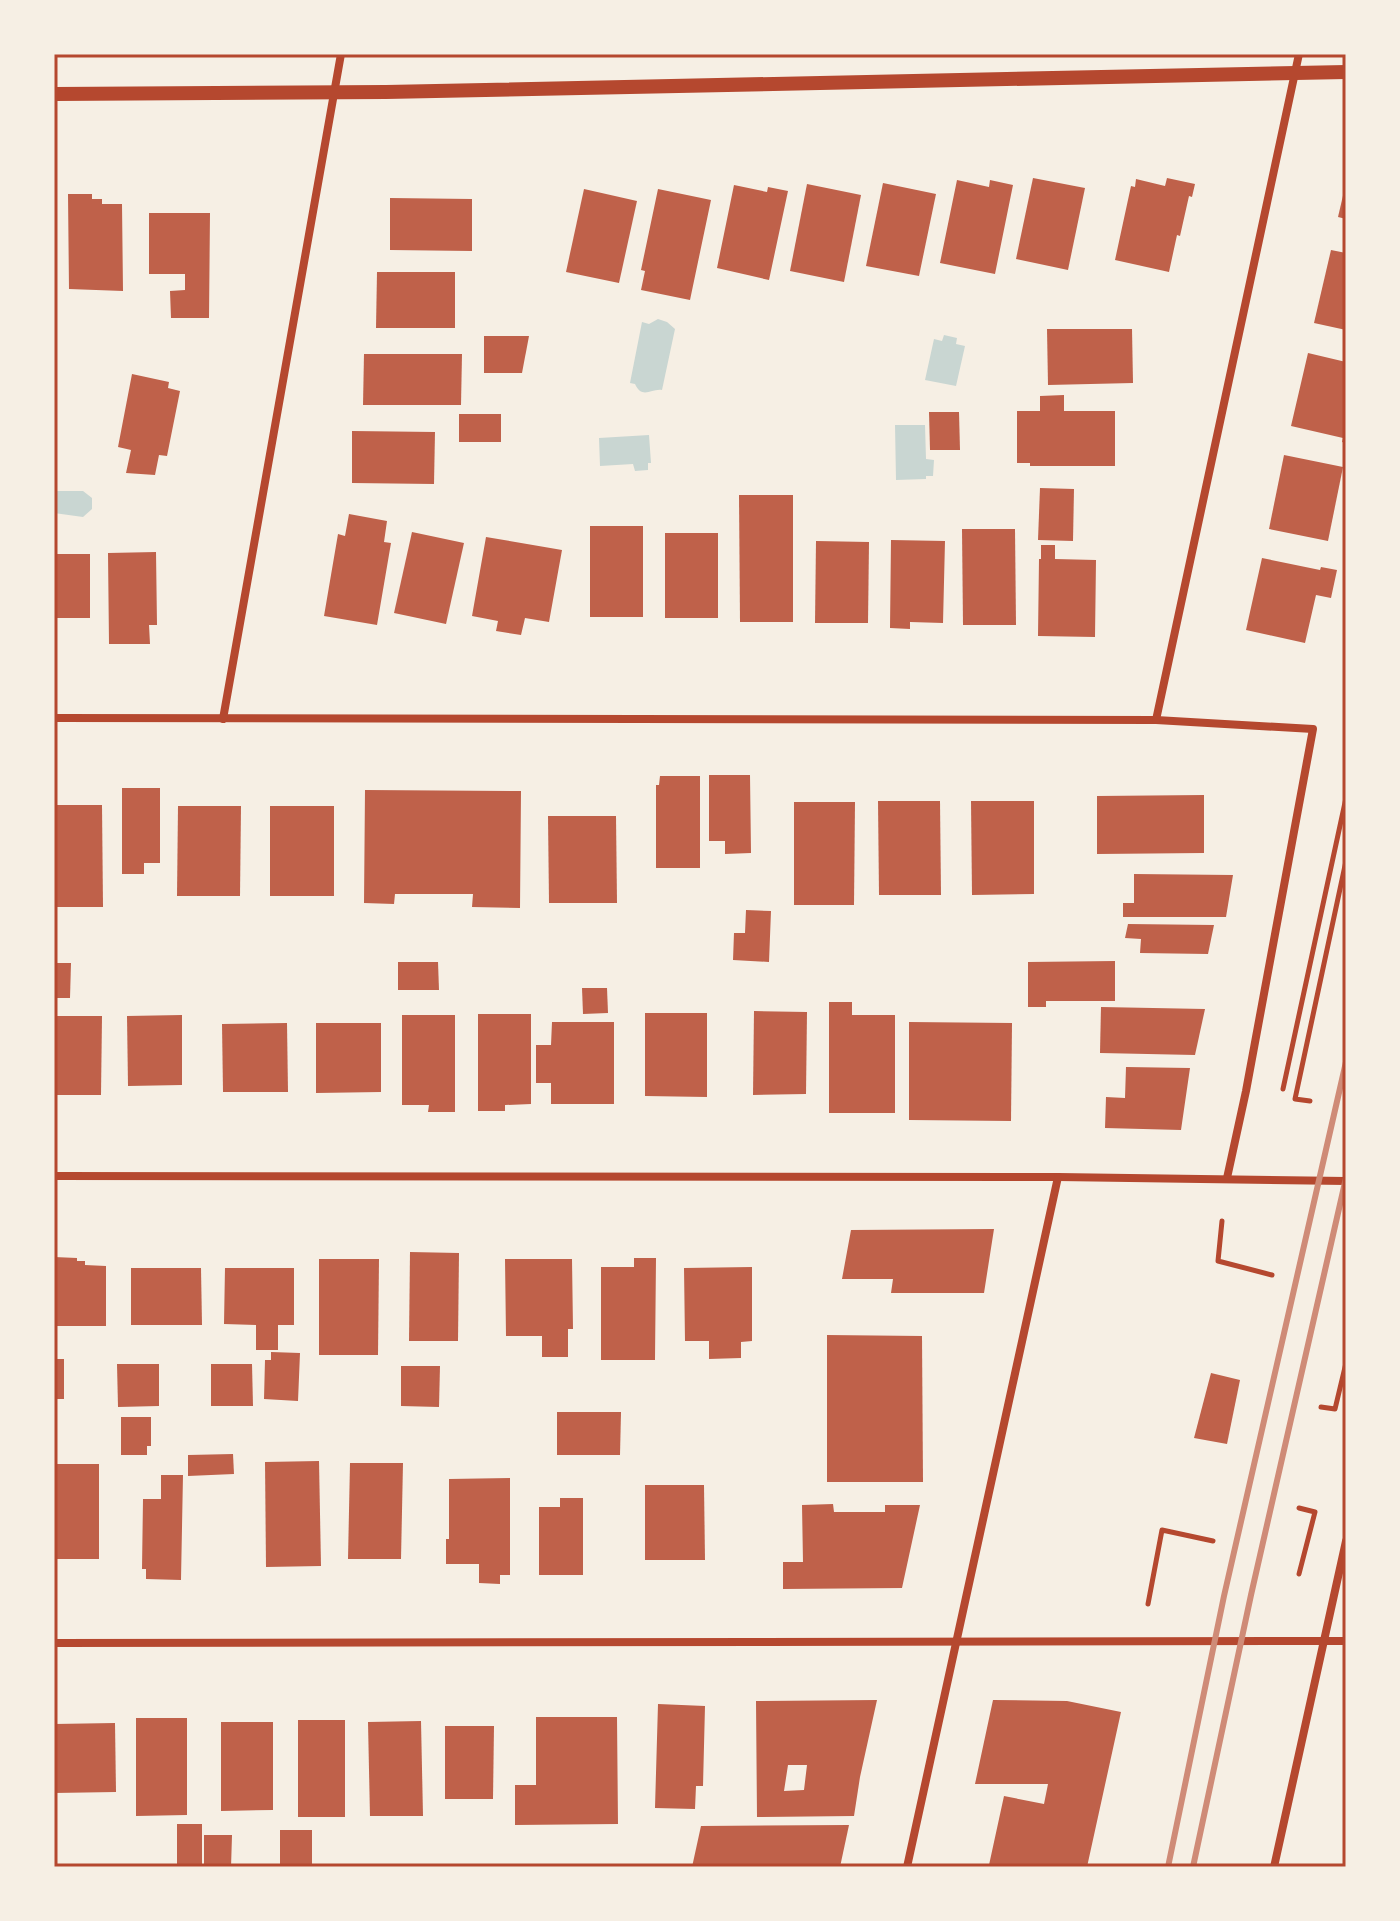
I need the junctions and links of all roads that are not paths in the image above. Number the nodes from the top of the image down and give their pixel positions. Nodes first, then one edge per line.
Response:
1 (341, 54) edge
2 (1299, 54) edge
3 (1346, 72) edge
4 (1295, 74) junction
5 (334, 93) junction
6 (54, 94) edge
7 (54, 718) edge
8 (223, 719) junction
9 (1156, 720) junction
10 (54, 1176) edge
11 (1058, 1177) junction
12 (1227, 1178) junction
13 (1346, 1181) edge
14 (1346, 1541) edge
15 (956, 1641) junction
16 (1324, 1641) junction
17 (1346, 1641) edge
18 (54, 1643) edge
19 (907, 1867) edge
20 (1274, 1867) edge

1 - 5 street
2 - 4 street
3 - 4 street
4 - 5 street
4 - 9 street
5 - 6 street
5 - 8 street
7 - 8 street
8 - 9 street
9 - 12 street
10 - 11 street
11 - 12 street
11 - 15 street
12 - 13 street
14 - 16 street
15 - 16 street
15 - 18 street
15 - 19 street
16 - 17 street
16 - 20 street

